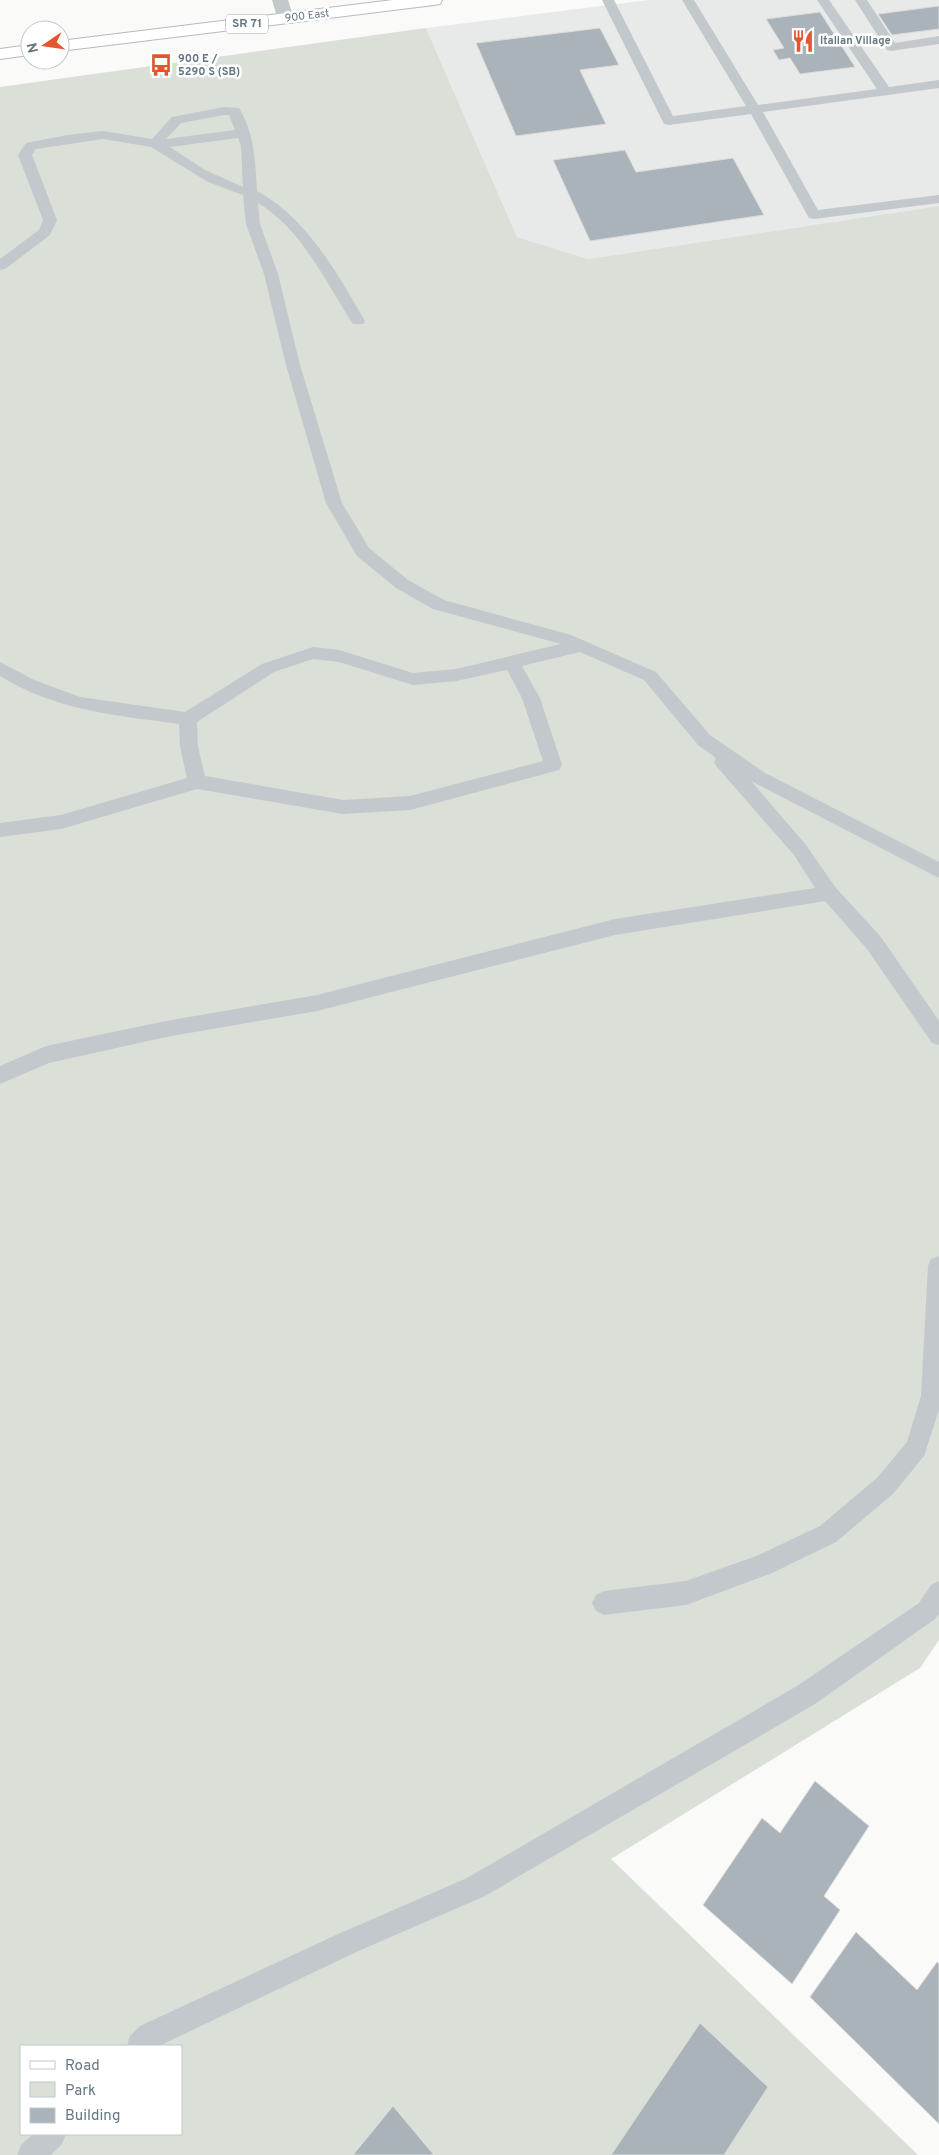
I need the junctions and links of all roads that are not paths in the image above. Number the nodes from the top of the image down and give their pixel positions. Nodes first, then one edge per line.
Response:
1 (280, 0) edge
2 (434, 0) edge
3 (608, 0) edge
4 (688, 0) edge
5 (823, 0) edge
6 (861, 0) edge
7 (285, 19) junction
8 (939, 40) edge
9 (70, 45) edge
10 (20, 51) edge
11 (0, 54) edge
12 (939, 84) edge
13 (886, 92) junction
14 (756, 110) junction
15 (243, 133) junction
16 (155, 143) junction
17 (250, 192) junction
18 (939, 199) edge
19 (0, 266) edge
20 (358, 320) dead end
21 (581, 646) junction
22 (512, 662) junction
23 (0, 668) edge
24 (188, 719) junction
25 (704, 740) junction
26 (197, 782) junction
27 (0, 830) edge
28 (939, 871) edge
29 (829, 893) junction
30 (939, 1037) edge
31 (0, 1075) edge
32 (939, 1266) edge
33 (939, 1593) edge
34 (604, 1603) dead end
35 (141, 2045) edge
36 (51, 2135) edge
37 (31, 2155) edge

1 - 7 street
2 - 7 main road, 900 East / SR 71
3 - 14 lane
4 - 14 lane
5 - 13 lane
6 - 8 lane
7 - 9 main road, 900 East / SR 71
10 - 11 main road
12 - 13 lane
13 - 14 lane
14 - 18 lane
15 - 16 lane
15 - 16 lane
15 - 17 lane
16 - 17 lane
16 - 19 lane
17 - 20 lane
17 - 21 lane
21 - 22 lane
21 - 25 lane
22 - 24 lane
22 - 26 lane
23 - 24 lane
24 - 26 lane
25 - 28 lane
25 - 29 lane
26 - 27 lane
29 - 30 lane
29 - 31 lane
32 - 34 lane
33 - 35 lane
36 - 37 lane

